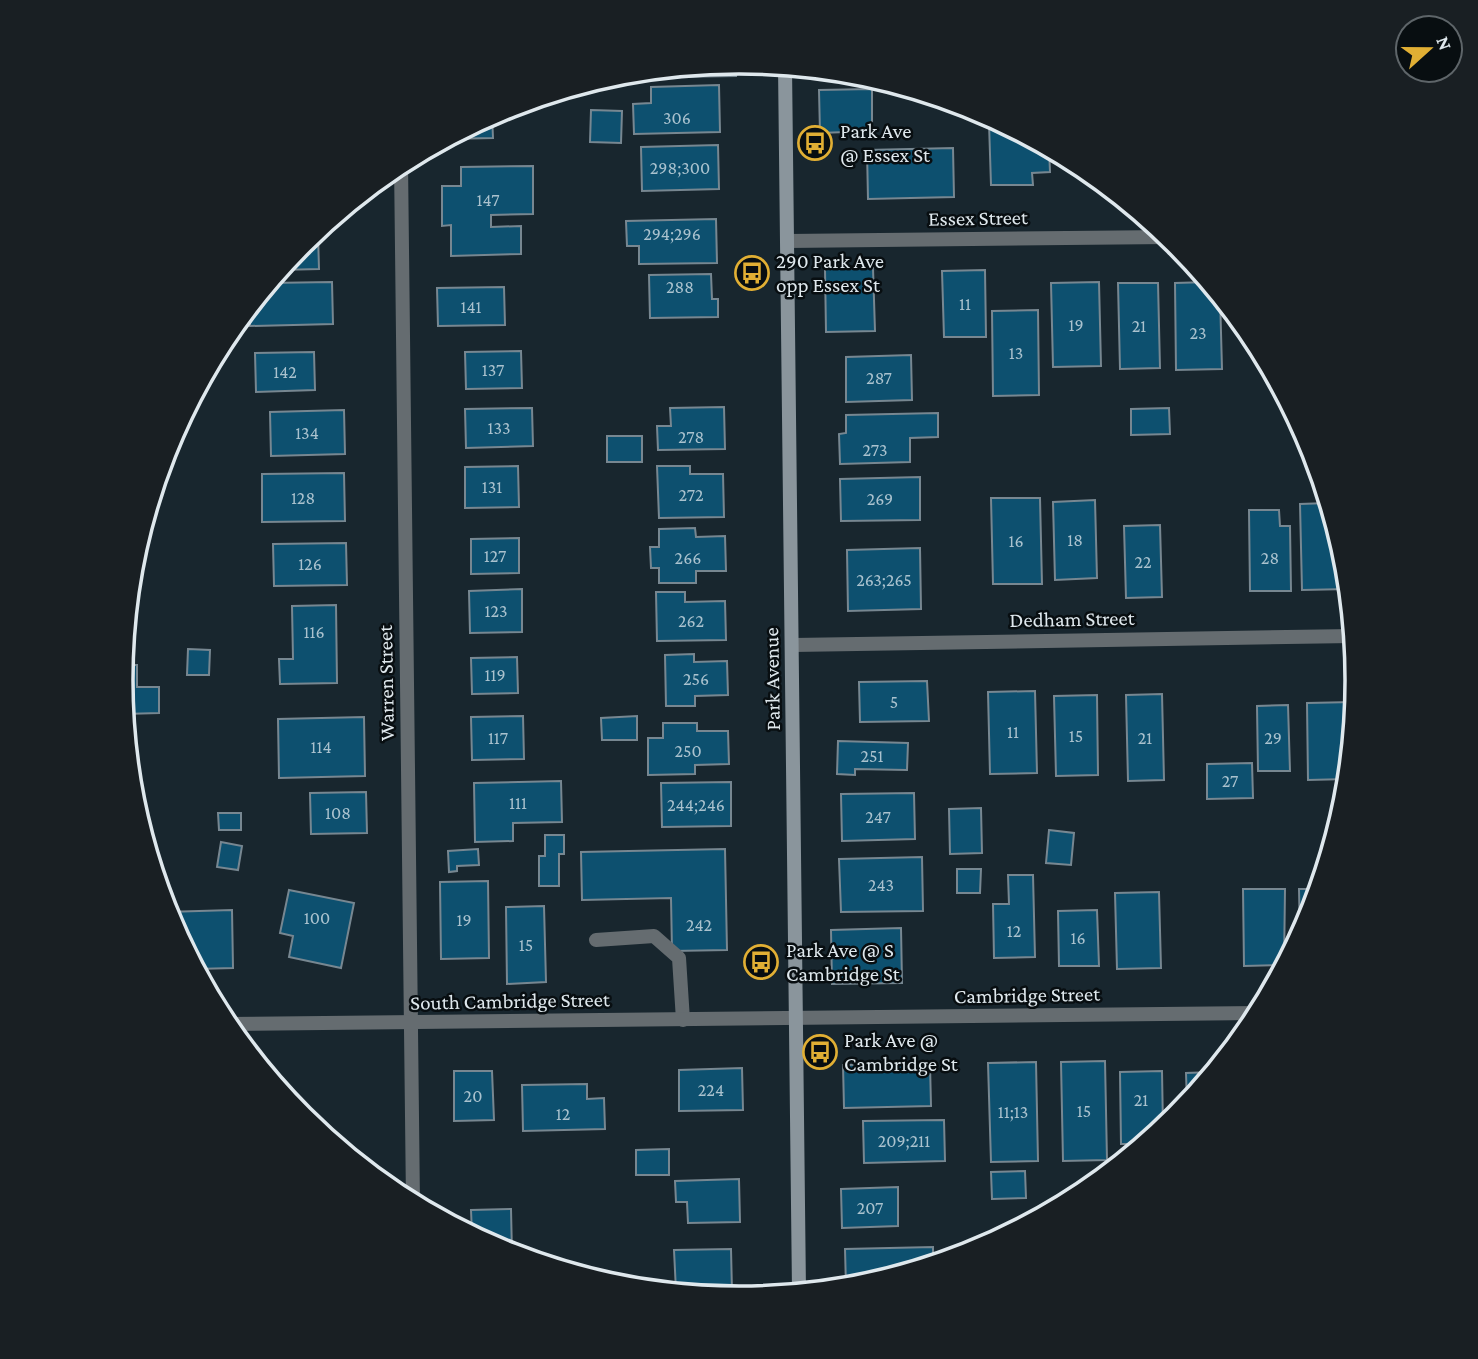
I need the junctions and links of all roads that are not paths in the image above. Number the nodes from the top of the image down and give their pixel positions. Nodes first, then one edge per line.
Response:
1 (785, 76) edge
2 (401, 177) edge
3 (1153, 237) edge
4 (788, 241) junction
5 (1344, 636) edge
6 (793, 645) junction
7 (596, 940) dead end
8 (1245, 1013) edge
9 (796, 1019) junction
10 (683, 1020) junction
11 (411, 1023) junction
12 (241, 1024) edge
13 (413, 1190) edge
14 (799, 1282) edge

1 - 4 main road, Park Avenue
2 - 11 street, Warren Street
3 - 4 street, Essex Street
4 - 6 main road, Park Avenue
5 - 6 street, Dedham Street
6 - 9 main road, Park Avenue
7 - 10 street
8 - 9 street, Cambridge Street
9 - 10 street, South Cambridge Street
9 - 14 main road, Park Avenue
10 - 11 street, South Cambridge Street
11 - 12 street, South Cambridge Street
11 - 13 street, Warren Street

